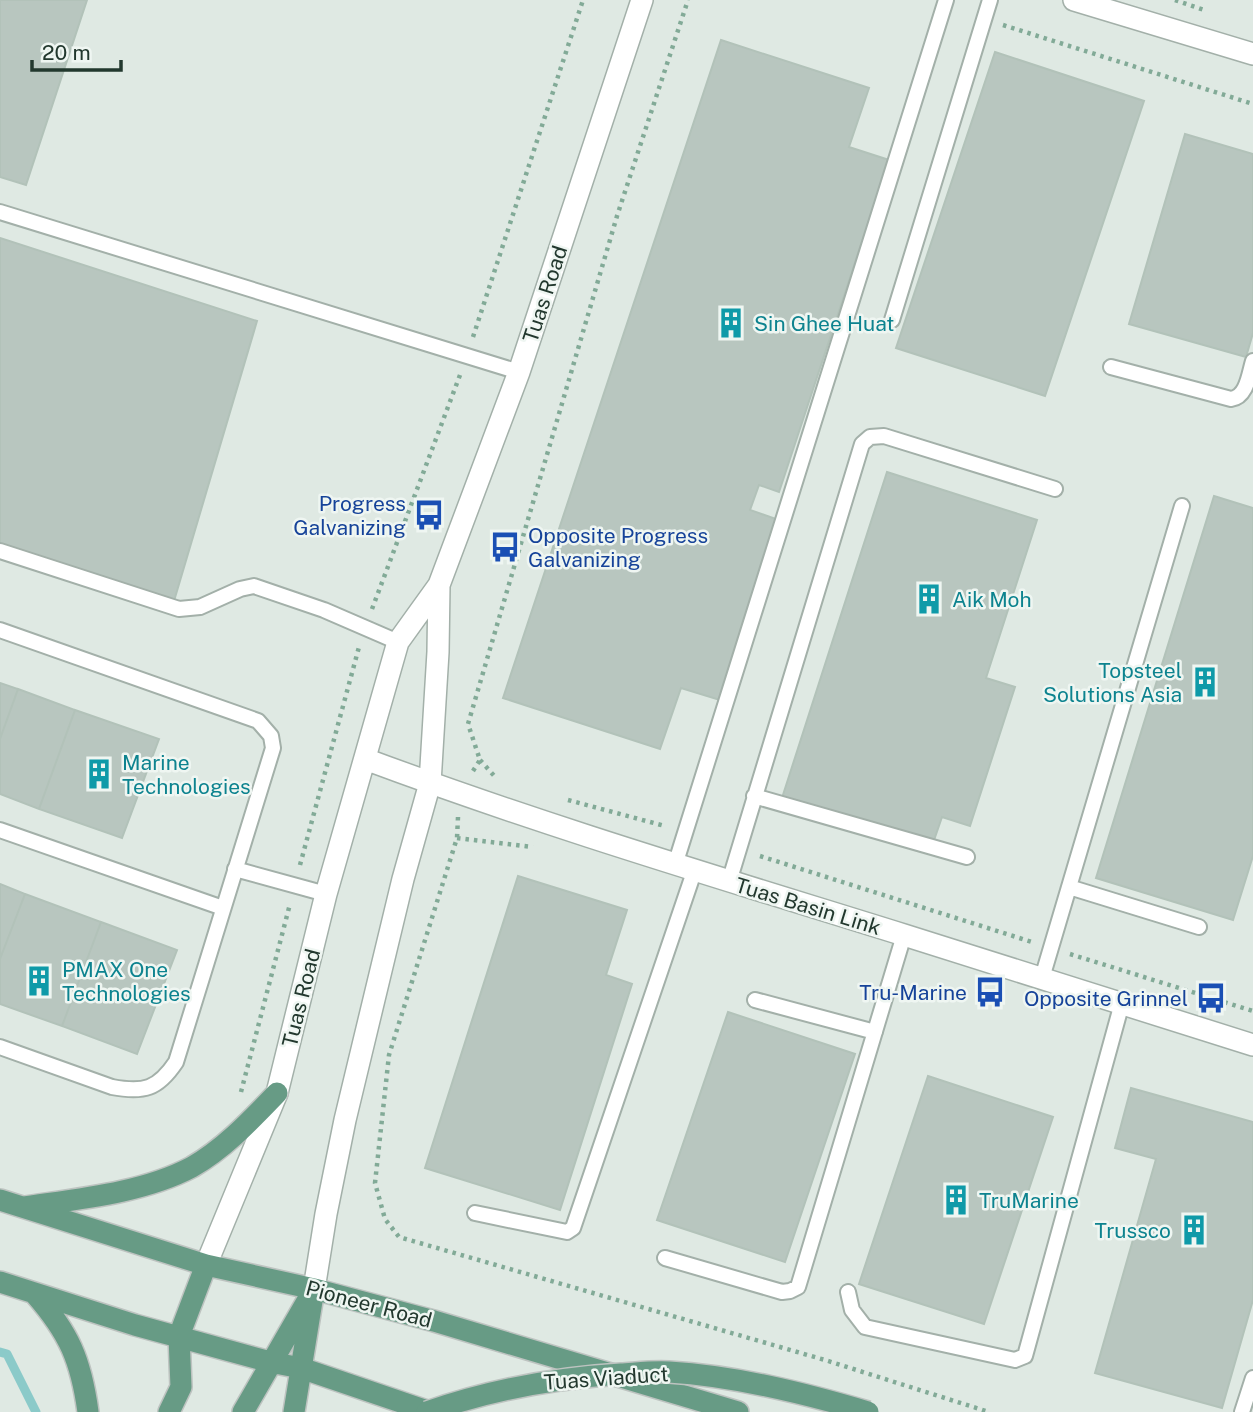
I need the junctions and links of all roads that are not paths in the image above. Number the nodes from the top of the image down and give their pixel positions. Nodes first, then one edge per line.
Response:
1 (642, 0) edge
2 (946, 0) edge
3 (990, 0) edge
4 (1074, 0) edge
5 (1109, 5) edge
6 (1253, 54) edge
7 (0, 212) edge
8 (892, 320) dead end
9 (1253, 361) edge
10 (1111, 367) dead end
11 (519, 372) junction
12 (1055, 489) dead end
13 (1182, 506) dead end
14 (0, 551) edge
15 (439, 585) junction
16 (0, 630) edge
17 (398, 642) junction
18 (365, 759) junction
19 (430, 783) junction
20 (754, 796) junction
21 (0, 830) edge
22 (967, 857) dead end
23 (684, 868) junction
24 (235, 869) junction
25 (729, 882) junction
26 (1069, 887) junction
27 (326, 894) junction
28 (223, 908) junction
29 (1199, 927) dead end
30 (904, 935) junction
31 (1042, 978) junction
32 (755, 1000) dead end
33 (1122, 1003) junction
34 (875, 1032) junction
35 (1253, 1045) edge
36 (0, 1047) edge
37 (277, 1093) junction
38 (9, 1204) edge
39 (475, 1213) dead end
40 (665, 1258) dead end
41 (206, 1265) junction
42 (0, 1282) edge
43 (314, 1289) junction
44 (848, 1292) dead end
45 (35, 1294) junction
46 (179, 1336) junction
47 (270, 1362) junction
48 (301, 1368) junction
49 (1253, 1378) edge
50 (88, 1412) edge
51 (169, 1412) edge
52 (243, 1412) edge
53 (294, 1412) edge
54 (428, 1412) edge
55 (738, 1412) edge
56 (869, 1412) edge
57 (1242, 1412) edge

1 - 11 street, Tuas Road
2 - 23 lane
3 - 8 lane
4 - 5 street
5 - 6 street
7 - 11 lane
9 - 10 lane
11 - 15 street, Tuas Road
12 - 20 lane
13 - 26 lane
14 - 17 lane
15 - 17 street, Tuas Road
15 - 19 street, Tuas Road
16 - 24 lane
17 - 18 street, Tuas Road
18 - 19 street, Tuas Basin Link
18 - 27 street, Tuas Road
19 - 23 street, Tuas Basin Link
19 - 43 street, Tuas Road
20 - 22 lane
20 - 25 lane
21 - 28 lane
23 - 25 street, Tuas Basin Link
23 - 39 lane
24 - 27 lane
24 - 28 lane
25 - 30 street, Tuas Basin Link
26 - 29 lane
26 - 31 lane
27 - 37 street, Tuas Road
28 - 36 lane
30 - 31 street, Tuas Basin Link
30 - 34 lane
31 - 33 street, Tuas Basin Link
32 - 34 lane
33 - 35 street, Tuas Basin Link
33 - 44 lane
34 - 40 lane
37 - 38 main road
37 - 41 street, Tuas Road
38 - 41 main road, Pioneer Road
41 - 43 main road, Pioneer Road
41 - 46 main road, Tuas Road
42 - 45 main road
43 - 47 main road, Tuas Road
43 - 48 main road, Tuas Road
43 - 55 main road, Pioneer Road
45 - 46 main road
45 - 50 main road
46 - 47 main road
46 - 51 main road, Tuas Road
47 - 48 main road
47 - 52 main road, Tuas Road
48 - 53 main road, Tuas Road
48 - 54 main road
49 - 57 lane
54 - 56 main road, Tuas Viaduct, bridge

